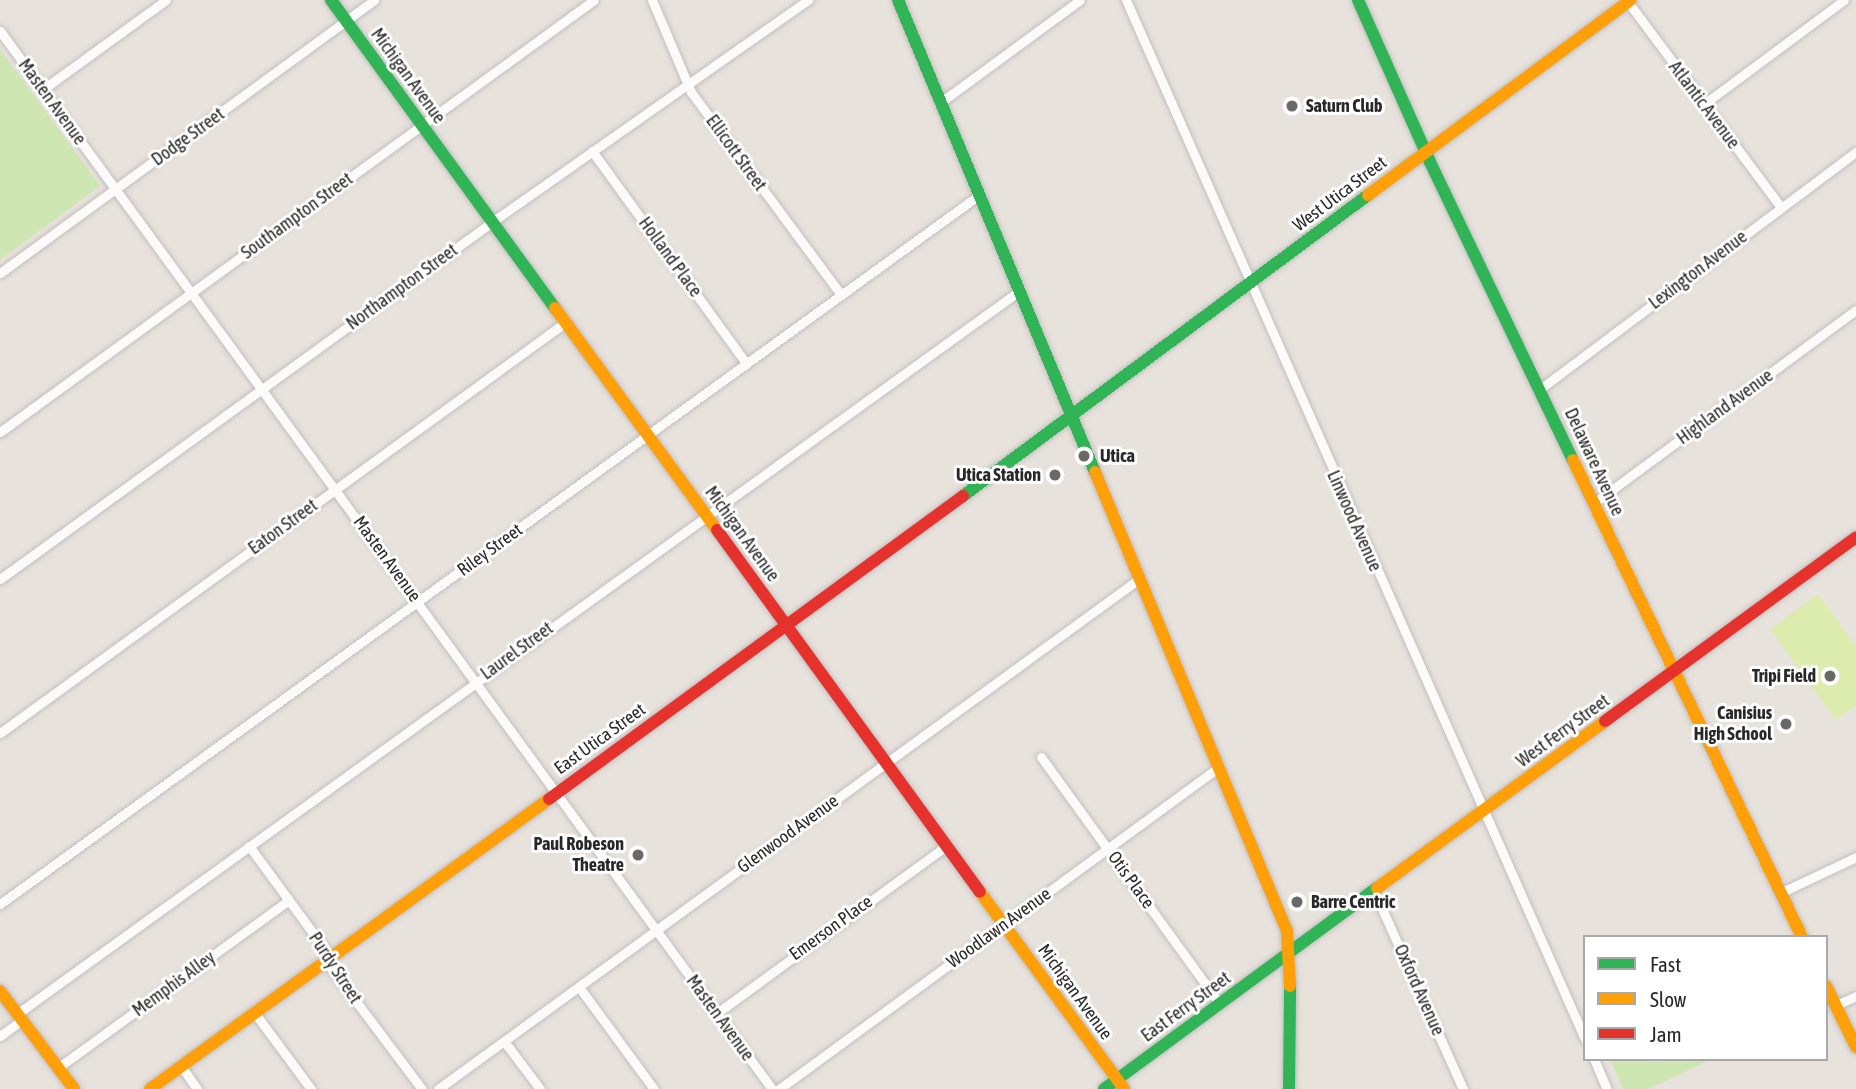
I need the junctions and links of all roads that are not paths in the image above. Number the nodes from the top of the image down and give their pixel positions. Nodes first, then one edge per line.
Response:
1 (166, 0) edge
2 (331, 0) edge
3 (374, 0) edge
4 (594, 0) edge
5 (652, 0) edge
6 (808, 0) edge
7 (898, 0) edge
8 (1080, 0) edge
9 (1126, 0) edge
10 (1358, 0) edge
11 (1844, 0) edge
12 (1629, 1) edge
13 (346, 21) junction
14 (0, 31) edge
15 (688, 84) junction
16 (42, 90) junction
17 (941, 102) junction
18 (1704, 104) junction
19 (422, 124) junction
20 (592, 151) junction
21 (1426, 152) junction
22 (1856, 152) edge
23 (116, 189) junction
24 (979, 195) junction
25 (1781, 207) junction
26 (493, 222) junction
27 (0, 273) edge
28 (1249, 283) junction
29 (1019, 290) junction
30 (191, 293) junction
31 (841, 295) junction
32 (1856, 310) edge
33 (566, 322) junction
34 (747, 364) junction
35 (1540, 388) junction
36 (262, 389) junction
37 (1070, 417) junction
38 (0, 432) edge
39 (649, 435) junction
40 (335, 489) junction
41 (1594, 503) junction
42 (707, 515) junction
43 (1856, 537) edge
44 (0, 579) edge
45 (1139, 579) junction
46 (419, 602) junction
47 (787, 625) junction
48 (1674, 671) junction
49 (475, 681) junction
50 (0, 733) edge
51 (1041, 757) dead end
52 (887, 762) junction
53 (1219, 767) junction
54 (556, 792) junction
55 (1482, 812) junction
56 (947, 845) junction
57 (248, 846) junction
58 (1108, 848) junction
59 (1856, 857) edge
60 (1374, 891) junction
61 (1780, 893) junction
62 (289, 901) junction
63 (0, 904) edge
64 (1004, 925) junction
65 (656, 930) junction
66 (1801, 935) edge
67 (1290, 953) junction
68 (328, 958) junction
69 (579, 986) junction
70 (1828, 990) edge
71 (0, 991) edge
72 (1856, 996) edge
73 (1220, 1004) junction
74 (1836, 1005) junction
75 (254, 1012) junction
76 (716, 1013) junction
77 (20, 1017) junction
78 (0, 1036) edge
79 (1583, 1036) edge
80 (505, 1041) junction
81 (1856, 1047) edge
82 (1595, 1061) edge
83 (181, 1066) junction
84 (59, 1067) junction
85 (1120, 1084) edge
86 (74, 1089) edge
87 (150, 1089) edge
88 (197, 1089) edge
89 (311, 1089) edge
90 (422, 1089) edge
91 (438, 1089) edge
92 (540, 1089) edge
93 (654, 1089) edge
94 (772, 1089) edge
95 (779, 1089) edge
96 (1104, 1089) edge
97 (1289, 1089) edge
98 (1463, 1089) edge
99 (1607, 1089) edge

1 - 16 street
2 - 13 street, Michigan Avenue
3 - 13 street, Dodge Street
4 - 19 street, Southampton Street
5 - 15 street, Ellicott Street
6 - 15 street, Northampton Street
7 - 17 street
8 - 17 street
9 - 28 street, Linwood Avenue
10 - 21 street, Delaware Avenue
11 - 18 street
12 - 18 street, Atlantic Avenue
12 - 21 street, West Utica Street
13 - 19 street, Michigan Avenue
13 - 23 street, Dodge Street
14 - 16 street, Masten Avenue
15 - 20 street, Northampton Street
15 - 31 street, Ellicott Street
16 - 23 street, Masten Avenue
17 - 24 street
18 - 25 street, Atlantic Avenue
19 - 26 street, Michigan Avenue
19 - 30 street, Southampton Street
20 - 26 street, Northampton Street
20 - 34 street, Holland Place
21 - 28 street, West Utica Street
21 - 35 street, Delaware Avenue
22 - 25 street, Lexington Avenue
23 - 27 street, Dodge Street
23 - 30 street, Masten Avenue
24 - 29 street
24 - 31 street, Riley Street
25 - 35 street, Lexington Avenue
26 - 33 street, Michigan Avenue
26 - 36 street, Northampton Street
28 - 37 street, West Utica Street
28 - 55 street, Linwood Avenue
29 - 37 street
29 - 42 street, Laurel Street
30 - 36 street, Masten Avenue
30 - 38 street, Southampton Street
31 - 34 street, Riley Street
32 - 41 street, Highland Avenue
33 - 39 street, Michigan Avenue
33 - 40 street, Eaton Street
34 - 39 street, Riley Street
35 - 41 street, Delaware Avenue
36 - 40 street, Masten Avenue
36 - 44 street, Northampton Street
37 - 45 street
37 - 47 street, East Utica Street
39 - 42 street, Michigan Avenue
39 - 46 street, Riley Street
40 - 46 street, Masten Avenue
40 - 50 street, Eaton Street
41 - 48 street, Delaware Avenue
42 - 47 street, Michigan Avenue
42 - 49 street, Laurel Street
43 - 48 street, West Ferry Street
45 - 52 street, Glenwood Avenue
45 - 53 street
46 - 49 street, Masten Avenue
46 - 63 street, Riley Street
47 - 52 street, Michigan Avenue
47 - 54 street, East Utica Street
48 - 55 street, West Ferry Street
48 - 61 street, Delaware Avenue
49 - 54 street, Masten Avenue
49 - 57 street, Laurel Street
51 - 58 street, Otis Place
52 - 56 street, Michigan Avenue
52 - 65 street, Glenwood Avenue
53 - 58 street, Woodlawn Avenue
53 - 67 street
54 - 65 street, Masten Avenue
54 - 68 street, East Utica Street
55 - 60 street, West Ferry Street
55 - 79 street, Linwood Avenue
56 - 64 street, Michigan Avenue
56 - 76 street, Emerson Place
57 - 62 street, Purdy Street
57 - 77 street, Laurel Street
58 - 64 street, Woodlawn Avenue
58 - 73 street, Otis Place
59 - 61 street
60 - 67 street, West Ferry Street
60 - 98 street, Oxford Avenue
61 - 66 street, Delaware Avenue
62 - 68 street, Purdy Street
62 - 84 street, Memphis Alley
64 - 85 street, Michigan Avenue
64 - 95 street, Woodlawn Avenue
65 - 69 street, Glenwood Avenue
65 - 76 street, Masten Avenue
67 - 73 street, East Ferry Street
67 - 97 street
68 - 75 street, East Utica Street
68 - 90 street, Purdy Street
69 - 80 street, Glenwood Avenue
69 - 93 street
70 - 74 street
71 - 77 street
72 - 74 street
73 - 85 street, East Ferry Street
74 - 81 street
75 - 83 street, East Utica Street
75 - 89 street
76 - 94 street, Masten Avenue
77 - 78 street, Laurel Street
77 - 84 street
80 - 91 street, Glenwood Avenue
80 - 92 street
82 - 99 street
83 - 87 street, East Utica Street
83 - 88 street
84 - 86 street
85 - 96 street, East Ferry Street

